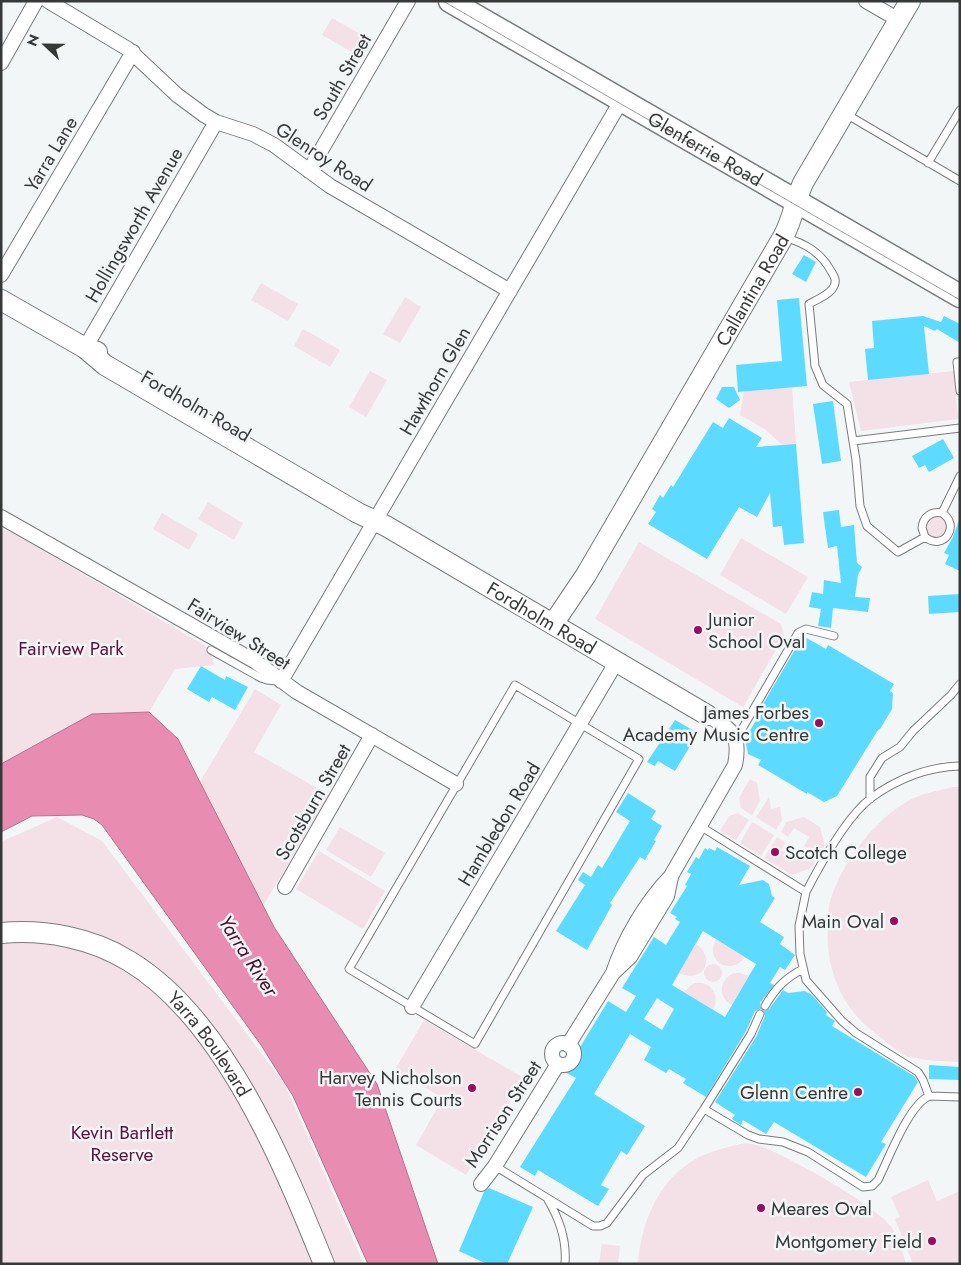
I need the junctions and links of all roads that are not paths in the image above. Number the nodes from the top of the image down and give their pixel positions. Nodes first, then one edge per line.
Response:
1 (36, 1) edge
2 (48, 1) edge
3 (408, 1) edge
4 (450, 1) edge
5 (866, 1) edge
6 (910, 1) edge
7 (898, 20) junction
8 (133, 52) junction
9 (1, 63) edge
10 (622, 101) junction
11 (960, 110) edge
12 (844, 113) junction
13 (216, 122) junction
14 (928, 163) junction
15 (309, 171) junction
16 (960, 181) edge
17 (796, 202) junction
18 (783, 236) junction
19 (1, 276) edge
20 (510, 291) junction
21 (960, 296) edge
22 (1, 300) edge
23 (85, 348) junction
24 (960, 362) edge
25 (960, 391) edge
26 (960, 428) edge
27 (853, 440) junction
28 (960, 476) edge
29 (942, 513) junction
30 (1, 517) edge
31 (375, 520) junction
32 (925, 537) junction
33 (557, 626) junction
34 (834, 636) dead end
35 (211, 650) dead end
36 (617, 661) junction
37 (281, 681) junction
38 (960, 684) edge
39 (707, 715) joint
40 (580, 724) junction
41 (372, 735) junction
42 (734, 736) junction
43 (960, 766) edge
44 (456, 784) junction
45 (870, 799) junction
46 (700, 826) junction
47 (285, 887) dead end
48 (806, 892) junction
49 (1, 933) edge
50 (803, 969) junction
51 (412, 1006) junction
52 (766, 1006) dead end
53 (760, 1014) dead end
54 (929, 1096) junction
55 (960, 1097) edge
56 (704, 1109) junction
57 (496, 1166) junction
58 (481, 1184) dead end
59 (546, 1197) junction
60 (324, 1264) edge
61 (565, 1264) edge

1 - 9 street
2 - 8 street, Glenroy Road
3 - 15 street, South Street
4 - 10 main road, Glenferrie Road
5 - 7 street
6 - 7 street, Callantina Road
7 - 12 street, Callantina Road
8 - 13 street, Glenroy Road
8 - 19 street, Yarra Lane
10 - 17 main road, Glenferrie Road
10 - 20 street, Hawthorn Glen
11 - 14 lane
12 - 14 lane
12 - 17 street, Callantina Road
13 - 15 street, Glenroy Road
13 - 23 street, Hollingsworth Avenue
14 - 16 lane
15 - 20 street, Glenroy Road
17 - 18 street, Callantina Road
17 - 21 main road, Glenferrie Road
18 - 27 lane
18 - 33 street, Callantina Road
20 - 31 street, Hawthorn Glen
22 - 23 street, Fordholm Road
23 - 31 street, Fordholm Road
24 - 25 lane
26 - 27 lane
27 - 32 lane
28 - 29 lane
29 - 32 lane
29 - 32 lane
30 - 37 street, Fairview Street
31 - 33 street, Fordholm Road
31 - 37 street, Hawthorn Glen
33 - 36 street, Fordholm Road
34 - 42 lane
35 - 37 lane
36 - 39 street, Fordholm Road
36 - 40 street, Hambledon Road
37 - 41 street, Fairview Street
38 - 45 lane
39 - 42 street
40 - 44 lane
40 - 51 street, Hambledon Road
40 - 51 lane
41 - 44 street, Fairview Street
41 - 47 street, Scotsburn Street
42 - 46 street, Morrison Street
43 - 45 lane
44 - 51 lane
45 - 48 lane
46 - 48 lane
46 - 57 street, Morrison Street
48 - 50 lane
49 - 60 street, Yarra Boulevard
50 - 52 lane
50 - 54 lane
53 - 56 lane
54 - 55 lane
54 - 56 lane
56 - 59 lane
57 - 58 street, Morrison Street
57 - 59 lane
59 - 61 lane

